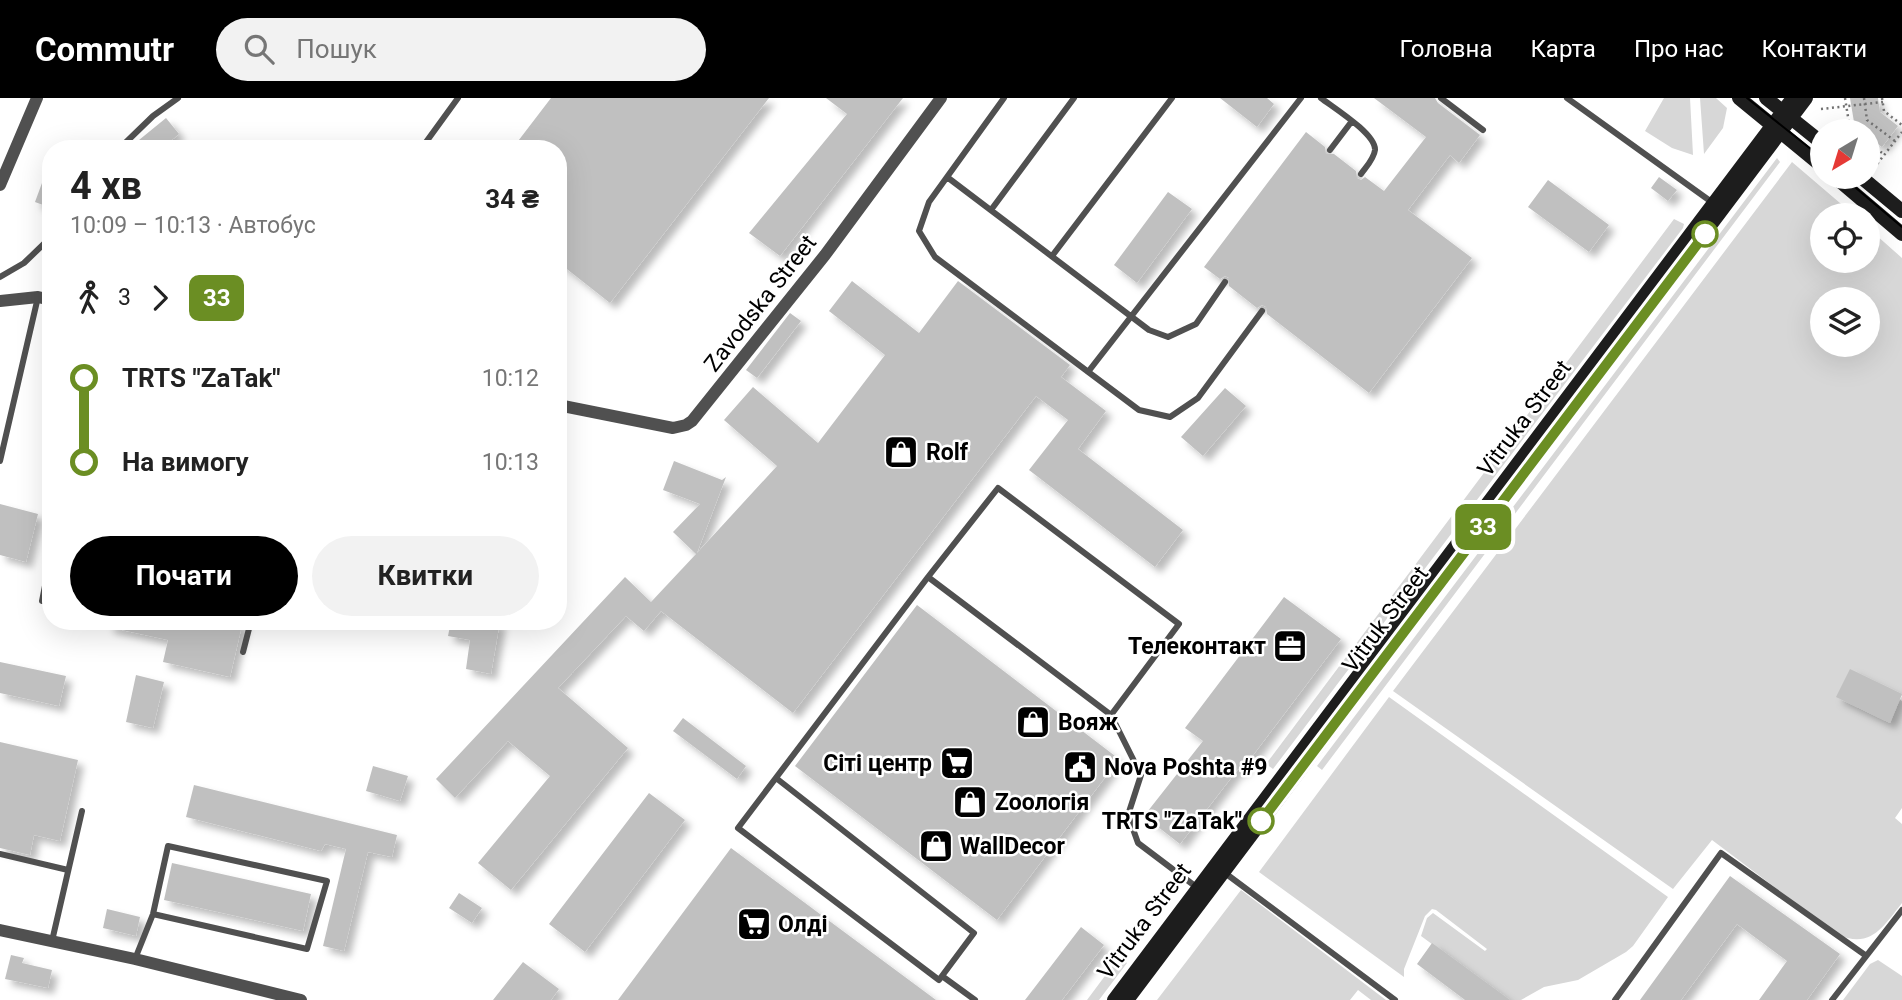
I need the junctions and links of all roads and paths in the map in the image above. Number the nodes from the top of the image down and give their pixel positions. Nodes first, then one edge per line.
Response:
1 (37, 98) edge
2 (178, 98) edge
3 (458, 98) edge
4 (941, 98) edge
5 (1004, 98) edge
6 (1074, 98) edge
7 (1172, 98) edge
8 (1301, 98) edge
9 (1321, 98) edge
10 (1441, 98) edge
11 (1567, 98) edge
12 (1739, 98) edge
13 (1766, 98) edge
14 (1793, 98) edge
15 (1806, 98) edge
16 (1845, 98) edge
17 (1864, 98) edge
18 (1882, 100) edge
19 (1864, 104) junction
20 (1846, 106) junction
21 (1821, 109) dead end
22 (1787, 114) junction
23 (1848, 119) edge
24 (1352, 121) junction
25 (1902, 125) edge
26 (1777, 129) junction
27 (1483, 130) dead end
28 (1902, 132) edge
29 (1810, 133) edge
30 (128, 140) edge
31 (428, 140) edge
32 (1895, 141) junction
33 (1329, 150) dead end
34 (1880, 151) edge
35 (1885, 155) junction
36 (1810, 156) edge
37 (1880, 160) edge
38 (1361, 174) dead end
39 (947, 177) junction
40 (0, 185) edge
41 (1880, 186) edge
42 (1849, 189) edge
43 (1715, 204) junction
44 (991, 210) junction
45 (1902, 211) edge
46 (1902, 234) edge
47 (42, 246) edge
48 (1052, 256) junction
49 (0, 277) edge
50 (1224, 282) dead end
51 (42, 298) edge
52 (0, 301) edge
53 (42, 305) edge
54 (1262, 311) dead end
55 (1132, 316) junction
56 (1088, 372) junction
57 (567, 407) edge
58 (0, 461) edge
59 (928, 577) junction
60 (249, 630) edge
61 (243, 652) dead end
62 (1111, 715) junction
63 (776, 778) junction
64 (82, 811) dead end
65 (0, 854) edge
66 (1219, 868) junction
67 (68, 870) junction
68 (1202, 891) junction
69 (1902, 910) edge
70 (153, 914) junction
71 (0, 930) edge
72 (52, 943) junction
73 (1865, 955) junction
74 (135, 959) junction
75 (942, 976) junction
76 (302, 1000) edge
77 (975, 1000) edge
78 (1114, 1000) edge
79 (1127, 1000) edge
80 (1395, 1000) edge
81 (1615, 1000) edge
82 (1832, 1000) edge

1 - 40 street
2 - 30 lane
3 - 31 lane
4 - 57 street, Zavodska Street
5 - 39 lane
6 - 44 lane
7 - 48 lane
8 - 55 lane
9 - 24 lane
10 - 27 lane
11 - 43 lane
12 - 26 main road
13 - 22 main road
14 - 22 main road, Vitruka Street
15 - 22 main road
16 - 20 path
17 - 19 path
18 - 19 path
18 - 25 path
19 - 20 path
19 - 32 path
20 - 21 path
20 - 23 path
22 - 26 main road, Vitruka Street
22 - 29 main road
24 - 33 lane
24 - 38 lane
26 - 36 main road
26 - 43 main road, Vitruka Street
26 - 66 main road, Vitruk Street
28 - 32 path
32 - 35 path
34 - 35 path
35 - 37 path
39 - 44 lane
39 - 56 lane
41 - 45 main road
42 - 46 main road
43 - 66 main road, Vitruka Street
44 - 48 lane
47 - 49 lane
48 - 55 lane
50 - 55 lane
51 - 52 street
53 - 58 lane
54 - 56 lane
55 - 56 lane
59 - 62 lane
59 - 62 lane
59 - 63 lane
60 - 61 lane
62 - 68 lane
63 - 75 lane
63 - 75 lane
64 - 67 lane
65 - 67 lane
66 - 68 main road, Vitruka Street
66 - 80 lane
67 - 72 lane
68 - 78 main road, Vitruka Street
68 - 79 main road
69 - 73 lane
70 - 70 lane
70 - 74 lane
71 - 72 street
72 - 74 street
73 - 81 lane
73 - 82 lane
74 - 76 street
75 - 77 lane

